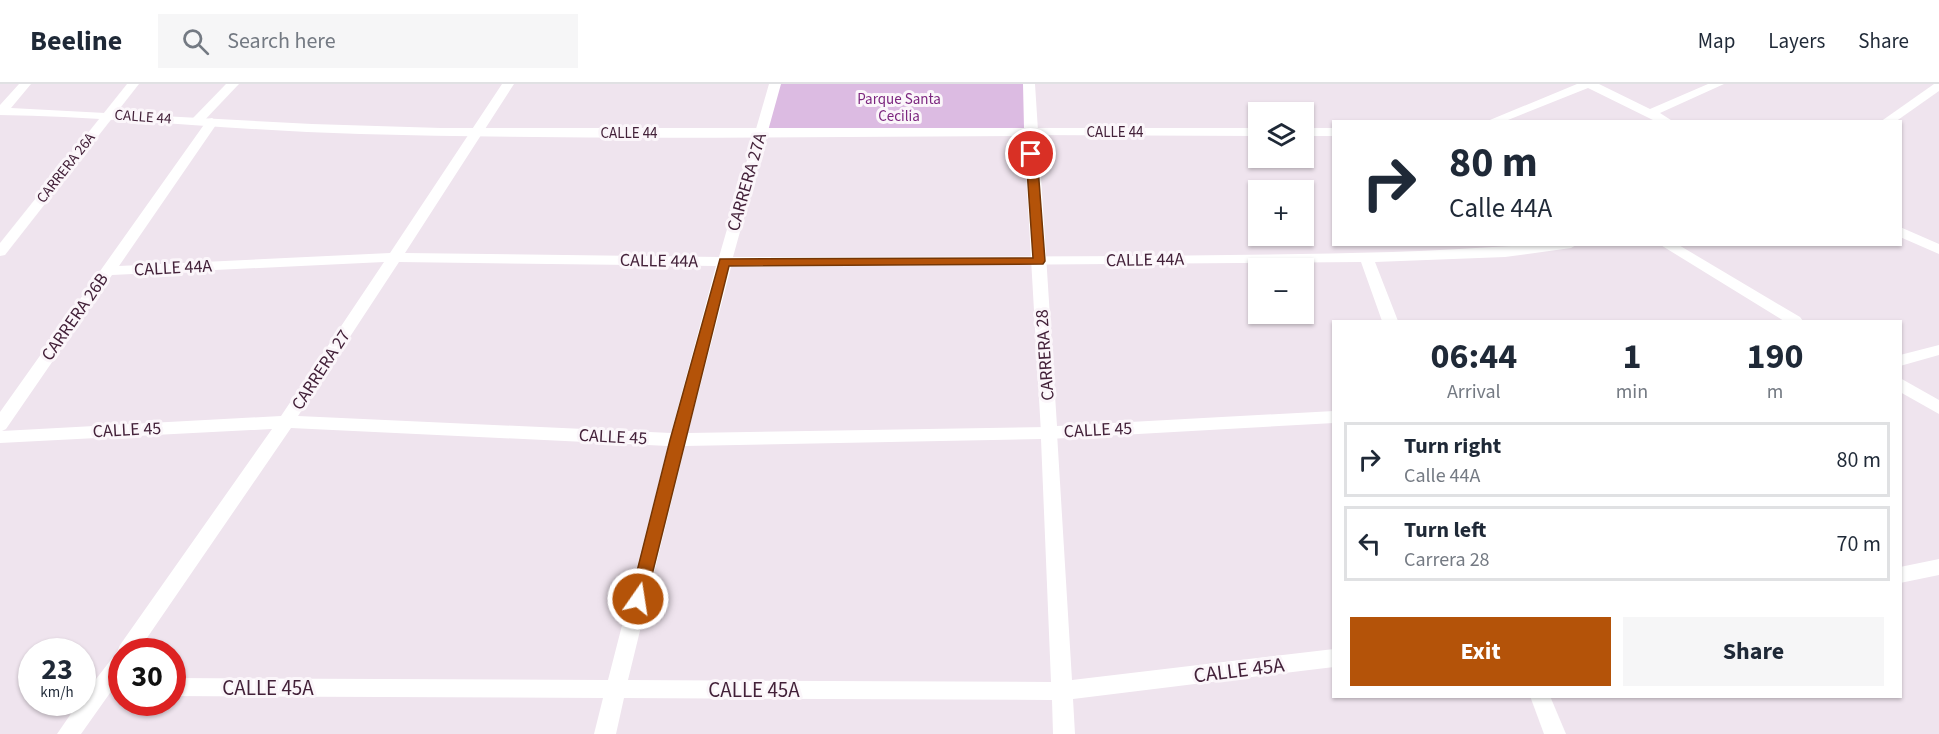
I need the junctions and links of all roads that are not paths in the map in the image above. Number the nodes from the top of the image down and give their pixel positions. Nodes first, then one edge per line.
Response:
1 (25, 84) edge
2 (133, 84) edge
3 (233, 84) edge
4 (508, 84) edge
5 (775, 84) edge
6 (1029, 84) edge
7 (1589, 84) edge
8 (1718, 84) edge
9 (1939, 86) edge
10 (0, 111) edge
11 (1651, 113) junction
12 (108, 114) junction
13 (1496, 120) edge
14 (1664, 120) edge
15 (1889, 120) edge
16 (204, 122) junction
17 (477, 132) junction
18 (1030, 132) junction
19 (1248, 132) edge
20 (1314, 132) edge
21 (1332, 132) edge
22 (761, 133) junction
23 (1902, 232) edge
24 (1556, 246) edge
25 (1669, 246) edge
26 (1939, 250) edge
27 (0, 252) edge
28 (395, 257) junction
29 (1366, 257) junction
30 (1039, 261) junction
31 (724, 262) junction
32 (107, 271) junction
33 (1390, 320) edge
34 (1793, 320) edge
35 (1939, 350) edge
36 (1902, 360) edge
37 (1902, 385) edge
38 (1939, 408) edge
39 (1332, 417) edge
40 (286, 422) junction
41 (0, 425) edge
42 (1049, 433) junction
43 (0, 437) edge
44 (677, 440) junction
45 (1939, 567) edge
46 (1902, 575) edge
47 (136, 638) edge
48 (1332, 658) edge
49 (186, 687) edge
50 (616, 689) junction
51 (108, 691) edge
52 (1062, 691) junction
53 (1541, 698) edge
54 (68, 734) edge
55 (605, 734) edge
56 (1064, 734) edge
57 (1555, 734) edge

1 - 10 street
2 - 12 street, CARRERA 26A
3 - 16 street, CARRERA 26B
4 - 17 street, CARRERA 27
5 - 22 street, CARRERA 27A
6 - 18 street, CARRERA 28
7 - 11 street
7 - 13 street
8 - 11 street
9 - 15 street
10 - 12 street, CALLE 44
11 - 14 street
12 - 16 street, CALLE 44
12 - 27 street, CARRERA 26A
16 - 17 street, CALLE 44
16 - 32 street, CARRERA 26B
17 - 22 street, CALLE 44
17 - 28 street, CARRERA 27
18 - 19 street, CALLE 44
18 - 22 street, CALLE 44
18 - 30 street, CARRERA 28
20 - 21 street
22 - 31 street, CARRERA 27A
23 - 26 street
24 - 29 street, CALLE 44A
25 - 34 street
28 - 31 street, CALLE 44A
28 - 32 street, CALLE 44A
28 - 40 street, CARRERA 27
29 - 30 street, CALLE 44A
29 - 33 street
30 - 31 street, CALLE 44A
30 - 42 street, CARRERA 28
31 - 44 street, CARRERA 27A
32 - 41 street, CARRERA 26B
35 - 36 street
37 - 38 street
39 - 42 street, CALLE 45
40 - 43 street, CALLE 45
40 - 44 street, CALLE 45
40 - 47 street, CARRERA 27
42 - 44 street, CALLE 45
42 - 52 street, CARRERA 28
44 - 50 street, CARRERA 27A
45 - 46 street
48 - 52 street, CALLE 45A
49 - 50 street, CALLE 45A
50 - 52 street, CALLE 45A
50 - 55 street, CARRERA 27A
51 - 54 street
52 - 56 street, CARRERA 28
53 - 57 street

